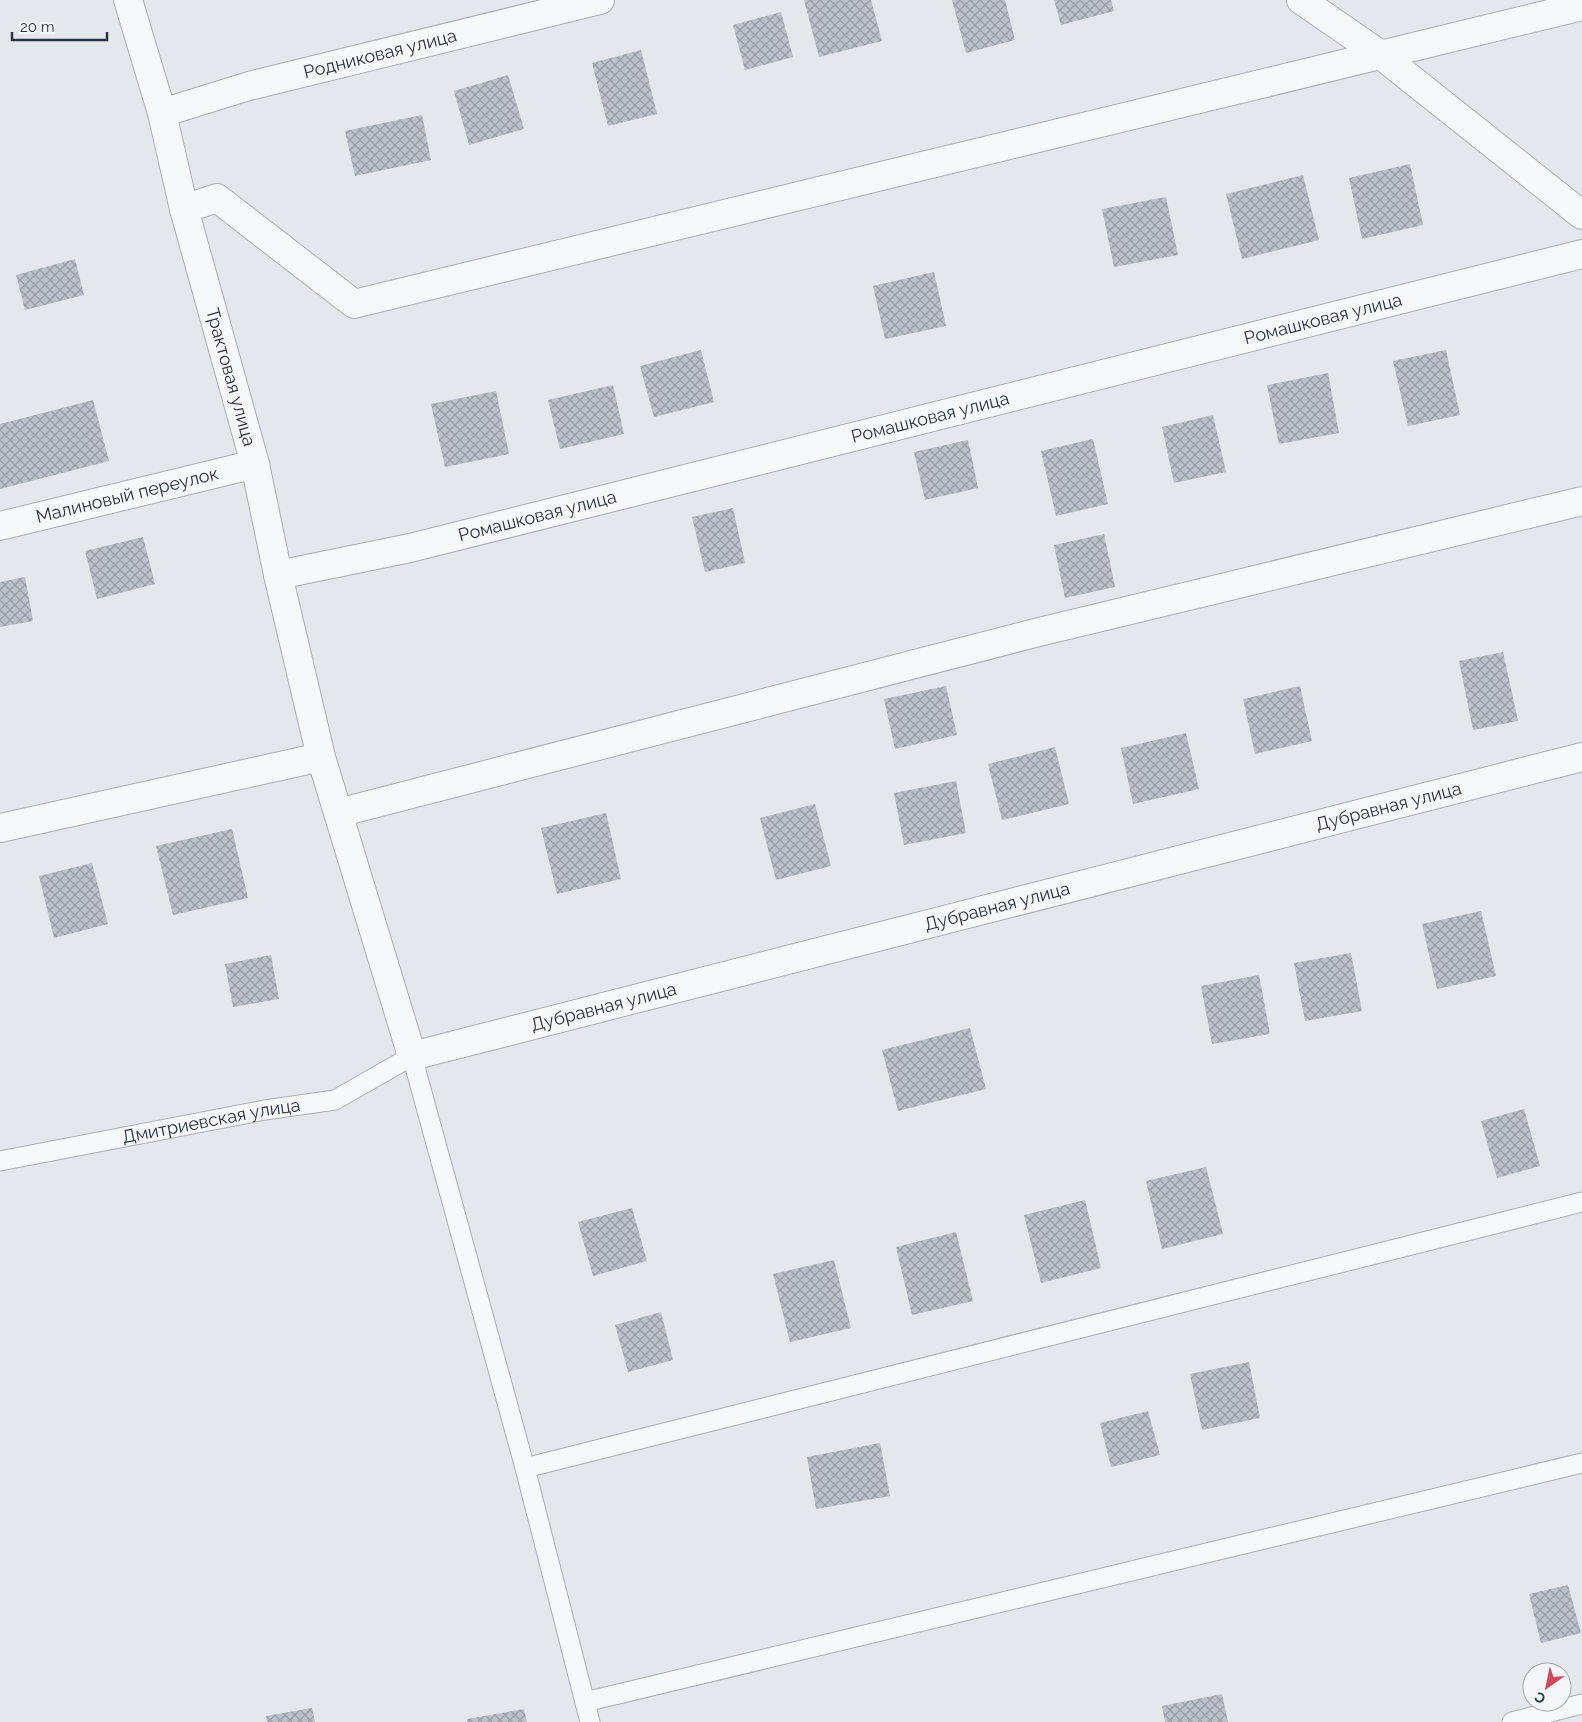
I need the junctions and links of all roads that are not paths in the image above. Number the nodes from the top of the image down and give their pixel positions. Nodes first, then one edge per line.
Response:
1 (128, 0) edge
2 (600, 0) edge
3 (1301, 0) edge
4 (1582, 6) edge
5 (1382, 55) junction
6 (162, 113) junction
7 (184, 209) junction
8 (1582, 215) edge
9 (1582, 254) edge
10 (255, 464) junction
11 (1582, 501) edge
12 (0, 526) edge
13 (278, 575) junction
14 (321, 757) junction
15 (1582, 757) edge
16 (338, 813) junction
17 (0, 828) edge
18 (412, 1056) junction
19 (0, 1161) edge
20 (1582, 1202) edge
21 (1582, 1463) edge
22 (525, 1468) junction
23 (585, 1702) junction
24 (1582, 1704) edge
25 (590, 1722) edge
26 (1512, 1722) edge

1 - 6 street, Трактовая улица
2 - 6 street, Родниковая улица
3 - 5 street
4 - 5 street
5 - 7 street
5 - 8 street
6 - 7 street, Трактовая улица
7 - 10 street, Трактовая улица
9 - 13 street, Ромашковая улица
10 - 12 street, Малиновый переулок
10 - 13 street, Трактовая улица
11 - 16 street
13 - 14 street, Трактовая улица
14 - 16 street, Трактовая улица
14 - 17 street
15 - 18 street, Дубравная улица
16 - 18 street, Трактовая улица
18 - 19 lane, Дмитриевская улица
18 - 22 lane
20 - 22 lane
21 - 23 lane
22 - 23 lane
23 - 25 lane
24 - 26 lane

